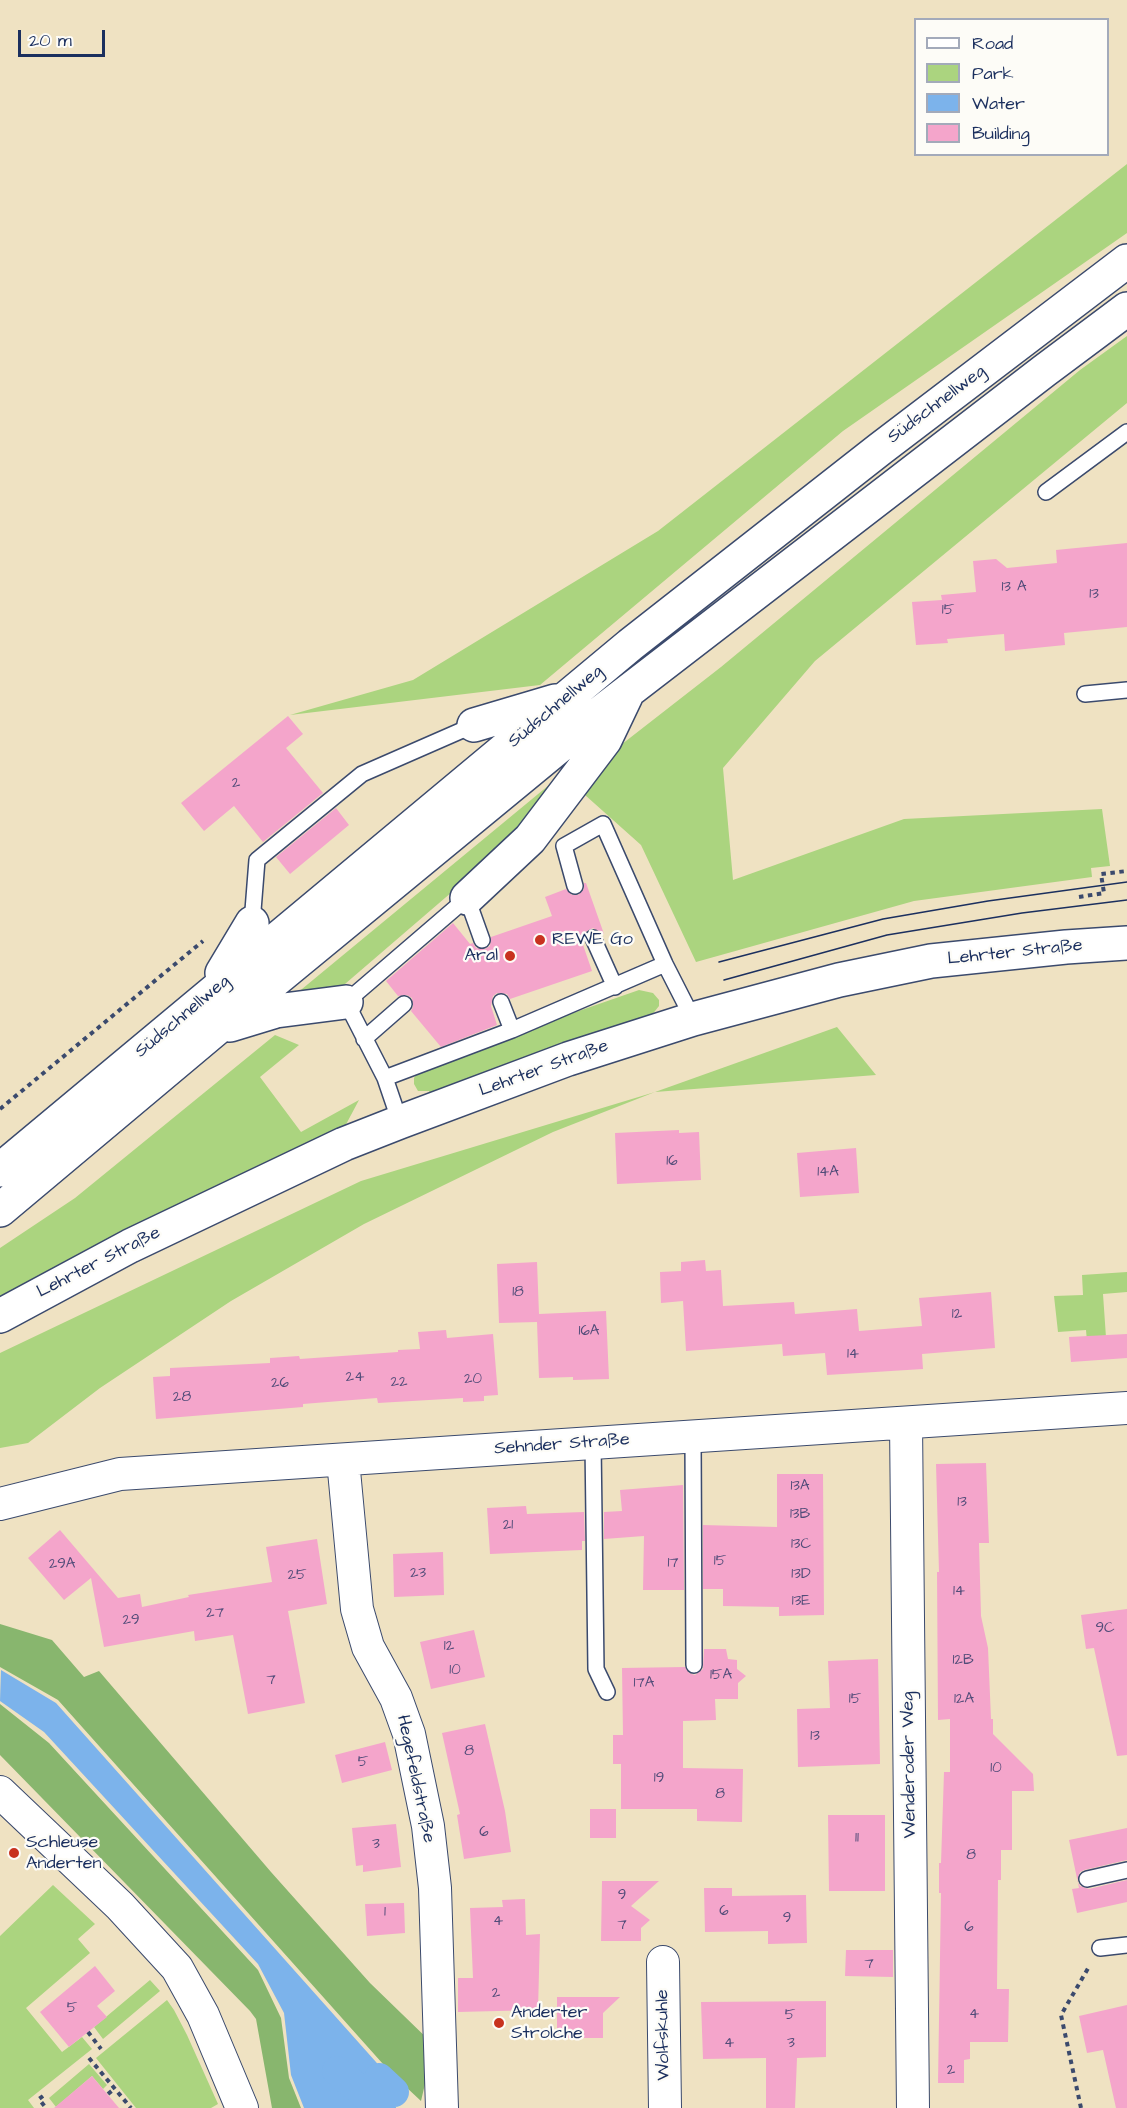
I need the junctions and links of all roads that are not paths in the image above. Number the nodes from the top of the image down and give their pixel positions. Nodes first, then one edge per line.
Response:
1 (1127, 261) edge
2 (1127, 309) edge
3 (1127, 432) edge
4 (1046, 492) dead end
5 (629, 690) junction
6 (1127, 690) edge
7 (1085, 694) dead end
8 (568, 697) junction
9 (474, 725) joint
10 (575, 886) dead end
11 (467, 898) junction
12 (252, 923) joint
13 (593, 938) dead end
14 (482, 940) dead end
15 (1127, 943) edge
16 (665, 964) junction
17 (615, 987) junction
18 (209, 995) junction
19 (346, 1002) junction
20 (501, 1002) dead end
21 (404, 1004) dead end
22 (693, 1019) junction
23 (217, 1029) junction
24 (512, 1030) junction
25 (364, 1039) junction
26 (386, 1078) junction
27 (400, 1122) junction
28 (0, 1170) edge
29 (0, 1210) edge
30 (0, 1316) edge
31 (1127, 1408) edge
32 (906, 1423) junction
33 (693, 1437) junction
34 (593, 1443) junction
35 (343, 1460) junction
36 (0, 1504) edge
37 (694, 1665) dead end
38 (607, 1692) dead end
39 (0, 1792) edge
40 (1127, 1870) edge
41 (1087, 1879) dead end
42 (1127, 1945) edge
43 (1100, 1948) road end
44 (663, 1962) dead end
45 (242, 2108) edge
46 (442, 2108) edge
47 (665, 2108) edge
48 (913, 2108) edge

1 - 8 main road, Südschnellweg
2 - 5 main road, Südschnellweg
3 - 4 lane
5 - 11 main road
5 - 23 main road, Südschnellweg
6 - 7 lane
8 - 9 main road
8 - 18 main road, Südschnellweg
9 - 12 lane
10 - 16 lane
11 - 14 lane
11 - 19 lane
12 - 18 main road
13 - 17 lane
15 - 22 main road, Lehrter Straße
16 - 17 lane
16 - 22 lane
17 - 24 lane
18 - 28 main road, Südschnellweg
19 - 23 main road
19 - 25 lane
20 - 24 lane
21 - 25 lane
22 - 27 main road, Lehrter Straße
23 - 29 main road, Südschnellweg
24 - 26 lane
25 - 26 lane
26 - 27 lane
27 - 30 main road, Lehrter Straße
31 - 32 street, Sehnder Straße
32 - 33 street, Sehnder Straße
32 - 48 street, Wenderoder Weg
33 - 34 street, Sehnder Straße
33 - 37 lane
34 - 35 street, Sehnder Straße
34 - 38 lane
35 - 36 street, Sehnder Straße
35 - 46 street, Hegefeldstraße
39 - 45 street
40 - 41 lane
42 - 43 lane
44 - 47 street, Wolfskuhle

